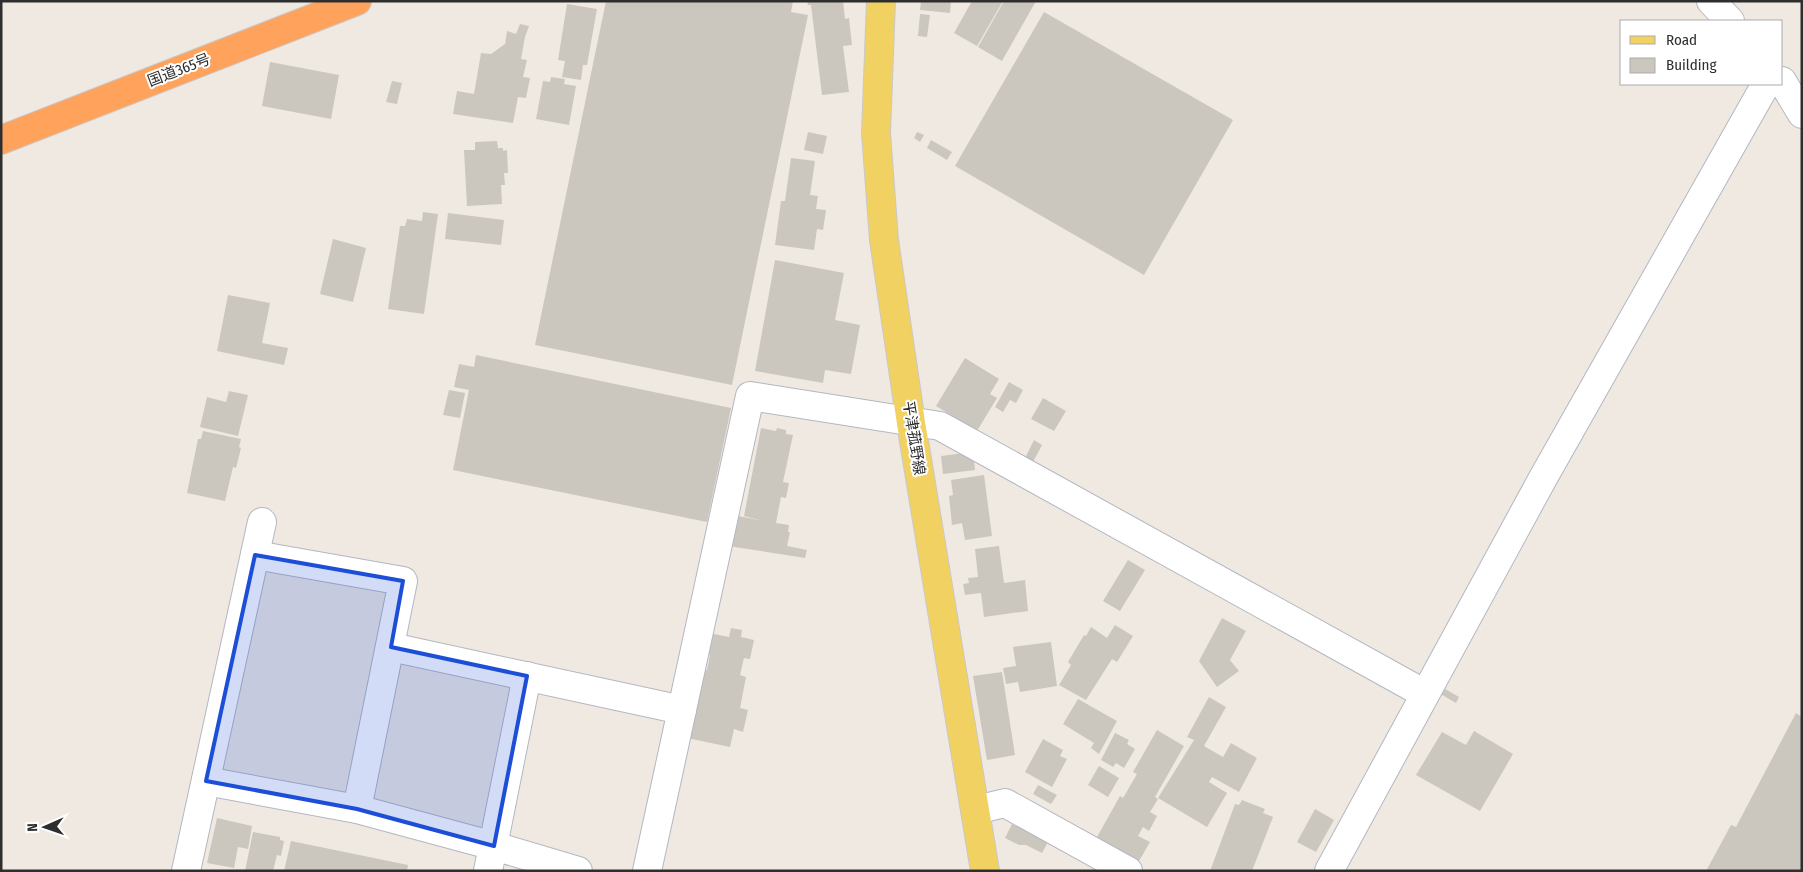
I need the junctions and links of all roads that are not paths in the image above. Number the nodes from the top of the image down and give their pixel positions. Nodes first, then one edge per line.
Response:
1 (357, 1) edge
2 (881, 1) edge
3 (1711, 1) edge
4 (1729, 20) edge
5 (1783, 83) edge
6 (1765, 85) edge
7 (1802, 114) edge
8 (1, 140) edge
9 (911, 423) junction
10 (262, 522) dead end
11 (255, 554) junction
12 (391, 647) junction
13 (527, 676) junction
14 (1425, 694) junction
15 (682, 710) junction
16 (206, 781) junction
17 (357, 809) junction
18 (976, 810) junction
19 (491, 858) edge
20 (186, 871) edge
21 (578, 871) edge
22 (647, 871) edge
23 (985, 871) edge
24 (1128, 871) edge
25 (1329, 871) edge

1 - 8 highway, 国道365号
2 - 9 main road, 平津菰野線
3 - 4 street
5 - 7 street
6 - 14 street
9 - 14 street
9 - 15 street
9 - 18 main road, 平津菰野線
10 - 11 street
11 - 12 street
11 - 16 street
12 - 13 street
12 - 17 street
13 - 15 street
13 - 19 street
14 - 25 street
15 - 22 street
16 - 17 street
16 - 20 street
17 - 19 street
18 - 23 main road, 平津菰野線
18 - 24 street
19 - 21 street

